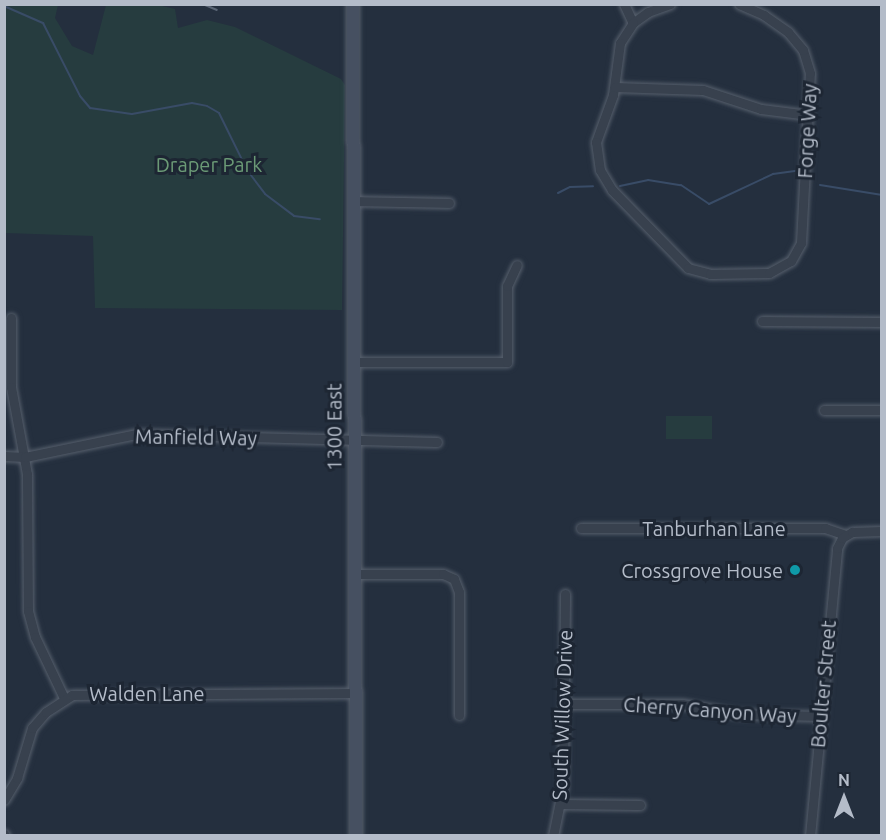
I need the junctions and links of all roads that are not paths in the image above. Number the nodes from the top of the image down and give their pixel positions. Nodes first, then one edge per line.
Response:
1 (347, 4) edge
2 (353, 4) edge
3 (624, 4) edge
4 (670, 4) edge
5 (739, 4) edge
6 (646, 8) edge
7 (354, 19) junction
8 (633, 23) junction
9 (615, 87) junction
10 (809, 115) junction
11 (354, 201) junction
12 (449, 203) dead end
13 (517, 265) dead end
14 (11, 318) dead end
15 (762, 321) dead end
16 (882, 322) edge
17 (353, 363) junction
18 (824, 410) dead end
19 (882, 410) edge
20 (354, 440) junction
21 (437, 442) dead end
22 (4, 456) edge
23 (25, 457) junction
24 (581, 528) dead end
25 (882, 531) edge
26 (845, 535) junction
27 (353, 574) junction
28 (566, 594) dead end
29 (353, 693) junction
30 (64, 698) junction
31 (564, 704) junction
32 (459, 715) dead end
33 (821, 716) junction
34 (4, 800) edge
35 (560, 804) junction
36 (640, 805) dead end
37 (356, 836) edge
38 (553, 836) edge
39 (810, 836) edge

1 - 7 main road, 1300 East
2 - 7 main road, 1300 East
3 - 8 street
4 - 6 street
5 - 10 street, Forge Way
6 - 8 street
7 - 11 main road, 1300 East
8 - 9 street
9 - 10 street
9 - 10 street, Forge Way
11 - 12 street
11 - 17 main road, 1300 East
13 - 17 street
14 - 23 street
15 - 16 street
17 - 20 main road, 1300 East
18 - 19 street
20 - 21 street, Manfield Way
20 - 23 street, Manfield Way
20 - 27 main road, 1300 East
22 - 23 street, Manfield Way
23 - 30 street
24 - 26 street, Tanburhan Lane
25 - 26 street, Tanburhan Lane
26 - 33 street, Boulter Street
27 - 29 main road, 1300 East
27 - 32 street
28 - 31 street, South Willow Drive
29 - 30 street, Walden Lane
29 - 37 main road, 1300 East
30 - 34 street, Walden Lane
31 - 33 street, Cherry Canyon Way
31 - 35 street, South Willow Drive
33 - 39 street, Boulter Street
35 - 36 street
35 - 38 street, South Willow Drive

